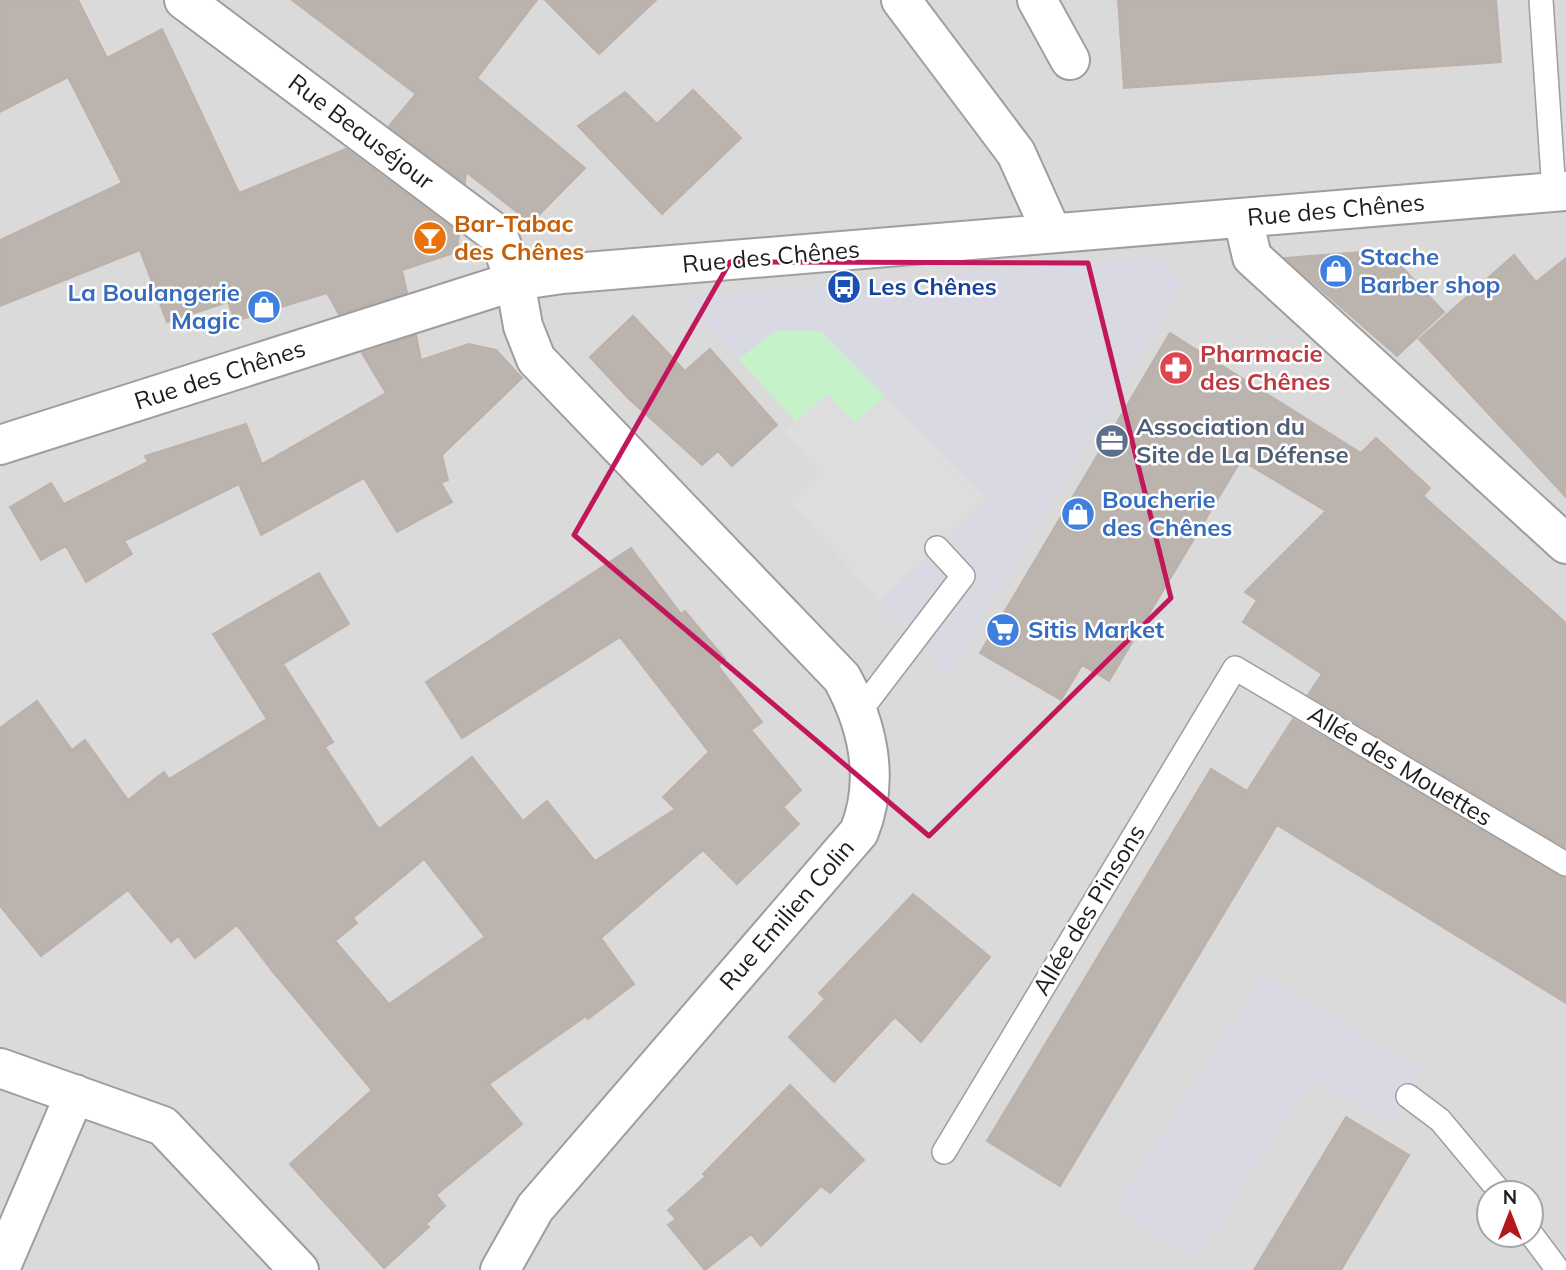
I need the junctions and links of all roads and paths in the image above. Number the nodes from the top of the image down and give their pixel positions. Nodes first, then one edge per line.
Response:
1 (184, 0) edge
2 (901, 0) edge
3 (1037, 0) edge
4 (1541, 0) edge
5 (1070, 60) dead end
6 (1560, 191) edge
7 (1243, 218) junction
8 (1052, 233) junction
9 (515, 281) junction
10 (0, 445) edge
11 (1566, 544) edge
12 (937, 548) dead end
13 (1235, 668) joint
14 (860, 711) junction
15 (1566, 863) edge
16 (0, 1068) edge
17 (75, 1094) junction
18 (1408, 1096) dead end
19 (944, 1152) dead end
20 (1489, 1179) edge
21 (1542, 1249) edge
22 (0, 1269) edge
23 (299, 1270) edge
24 (500, 1270) edge
25 (1558, 1270) edge

1 - 9 street, Rue Beauséjour
2 - 8 street
3 - 5 street
4 - 6 lane
6 - 7 street, Rue des Chênes
7 - 8 street, Rue des Chênes
7 - 11 street
8 - 9 street, Rue des Chênes
9 - 10 street, Rue des Chênes
9 - 14 street, Rue Emilien Colin
12 - 14 lane
13 - 15 lane, Allée des Mouettes
13 - 19 lane, Allée des Pinsons
14 - 24 street, Rue Emilien Colin
16 - 17 street
17 - 22 street
17 - 23 street
18 - 20 lane
21 - 25 lane

